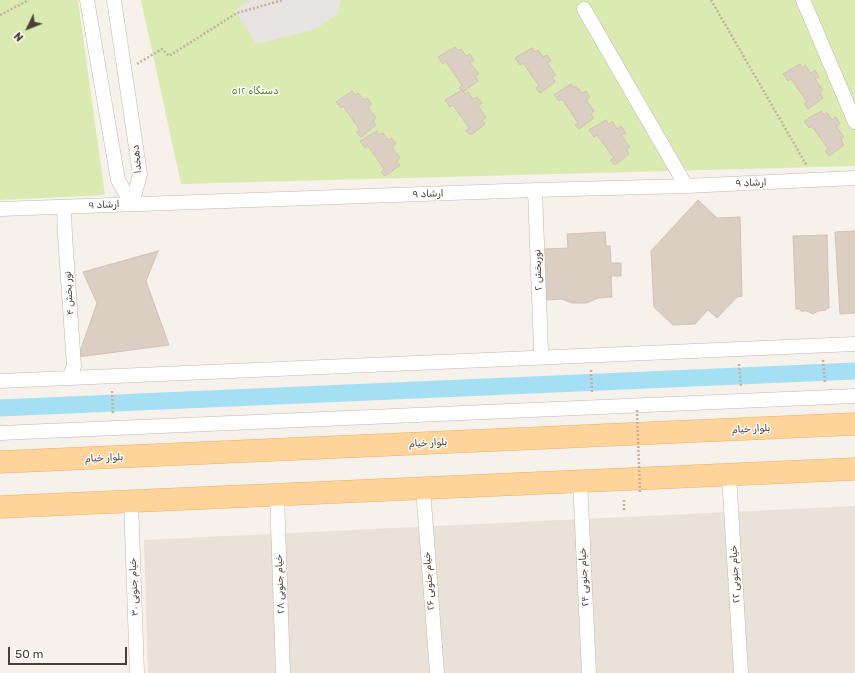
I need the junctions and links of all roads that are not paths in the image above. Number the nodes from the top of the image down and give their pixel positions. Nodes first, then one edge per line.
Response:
1 (87, 0) edge
2 (114, 0) edge
3 (803, 0) edge
4 (584, 9) dead end
5 (855, 122) edge
6 (855, 178) edge
7 (686, 186) junction
8 (535, 190) junction
9 (132, 204) junction
10 (64, 208) junction
11 (0, 209) edge
12 (855, 344) edge
13 (540, 350) dead end
14 (69, 378) junction
15 (0, 381) edge
16 (855, 396) edge
17 (855, 424) edge
18 (0, 433) edge
19 (0, 462) edge
20 (855, 469) edge
21 (729, 475) junction
22 (580, 481) junction
23 (423, 488) junction
24 (277, 495) junction
25 (131, 501) junction
26 (0, 507) edge
27 (137, 673) edge
28 (283, 673) edge
29 (437, 673) edge
30 (588, 673) edge
31 (741, 673) edge

1 - 9 street
2 - 9 street, دهخدا
3 - 5 street
4 - 7 street
6 - 7 street, ارشاد ۹
7 - 8 street, ارشاد ۹
8 - 9 street, ارشاد ۹
8 - 13 street, نوربخش ۲
9 - 10 street, ارشاد ۹
10 - 11 street, ارشاد ۹
10 - 14 street, نور بخش ۴
12 - 14 street
14 - 15 street
16 - 18 street
17 - 19 main road, بلوار خیام
20 - 21 main road
21 - 22 main road
21 - 31 street, خیام جنوبی ۲۲
22 - 23 main road
22 - 30 street, خیام جنوبی ۲۴
23 - 24 main road
23 - 29 street, خیام جنوبی ۲۶
24 - 25 main road
24 - 28 street, خیام جنوبی ۲۸
25 - 26 main road
25 - 27 street, خیام جنوبی ۳۰

